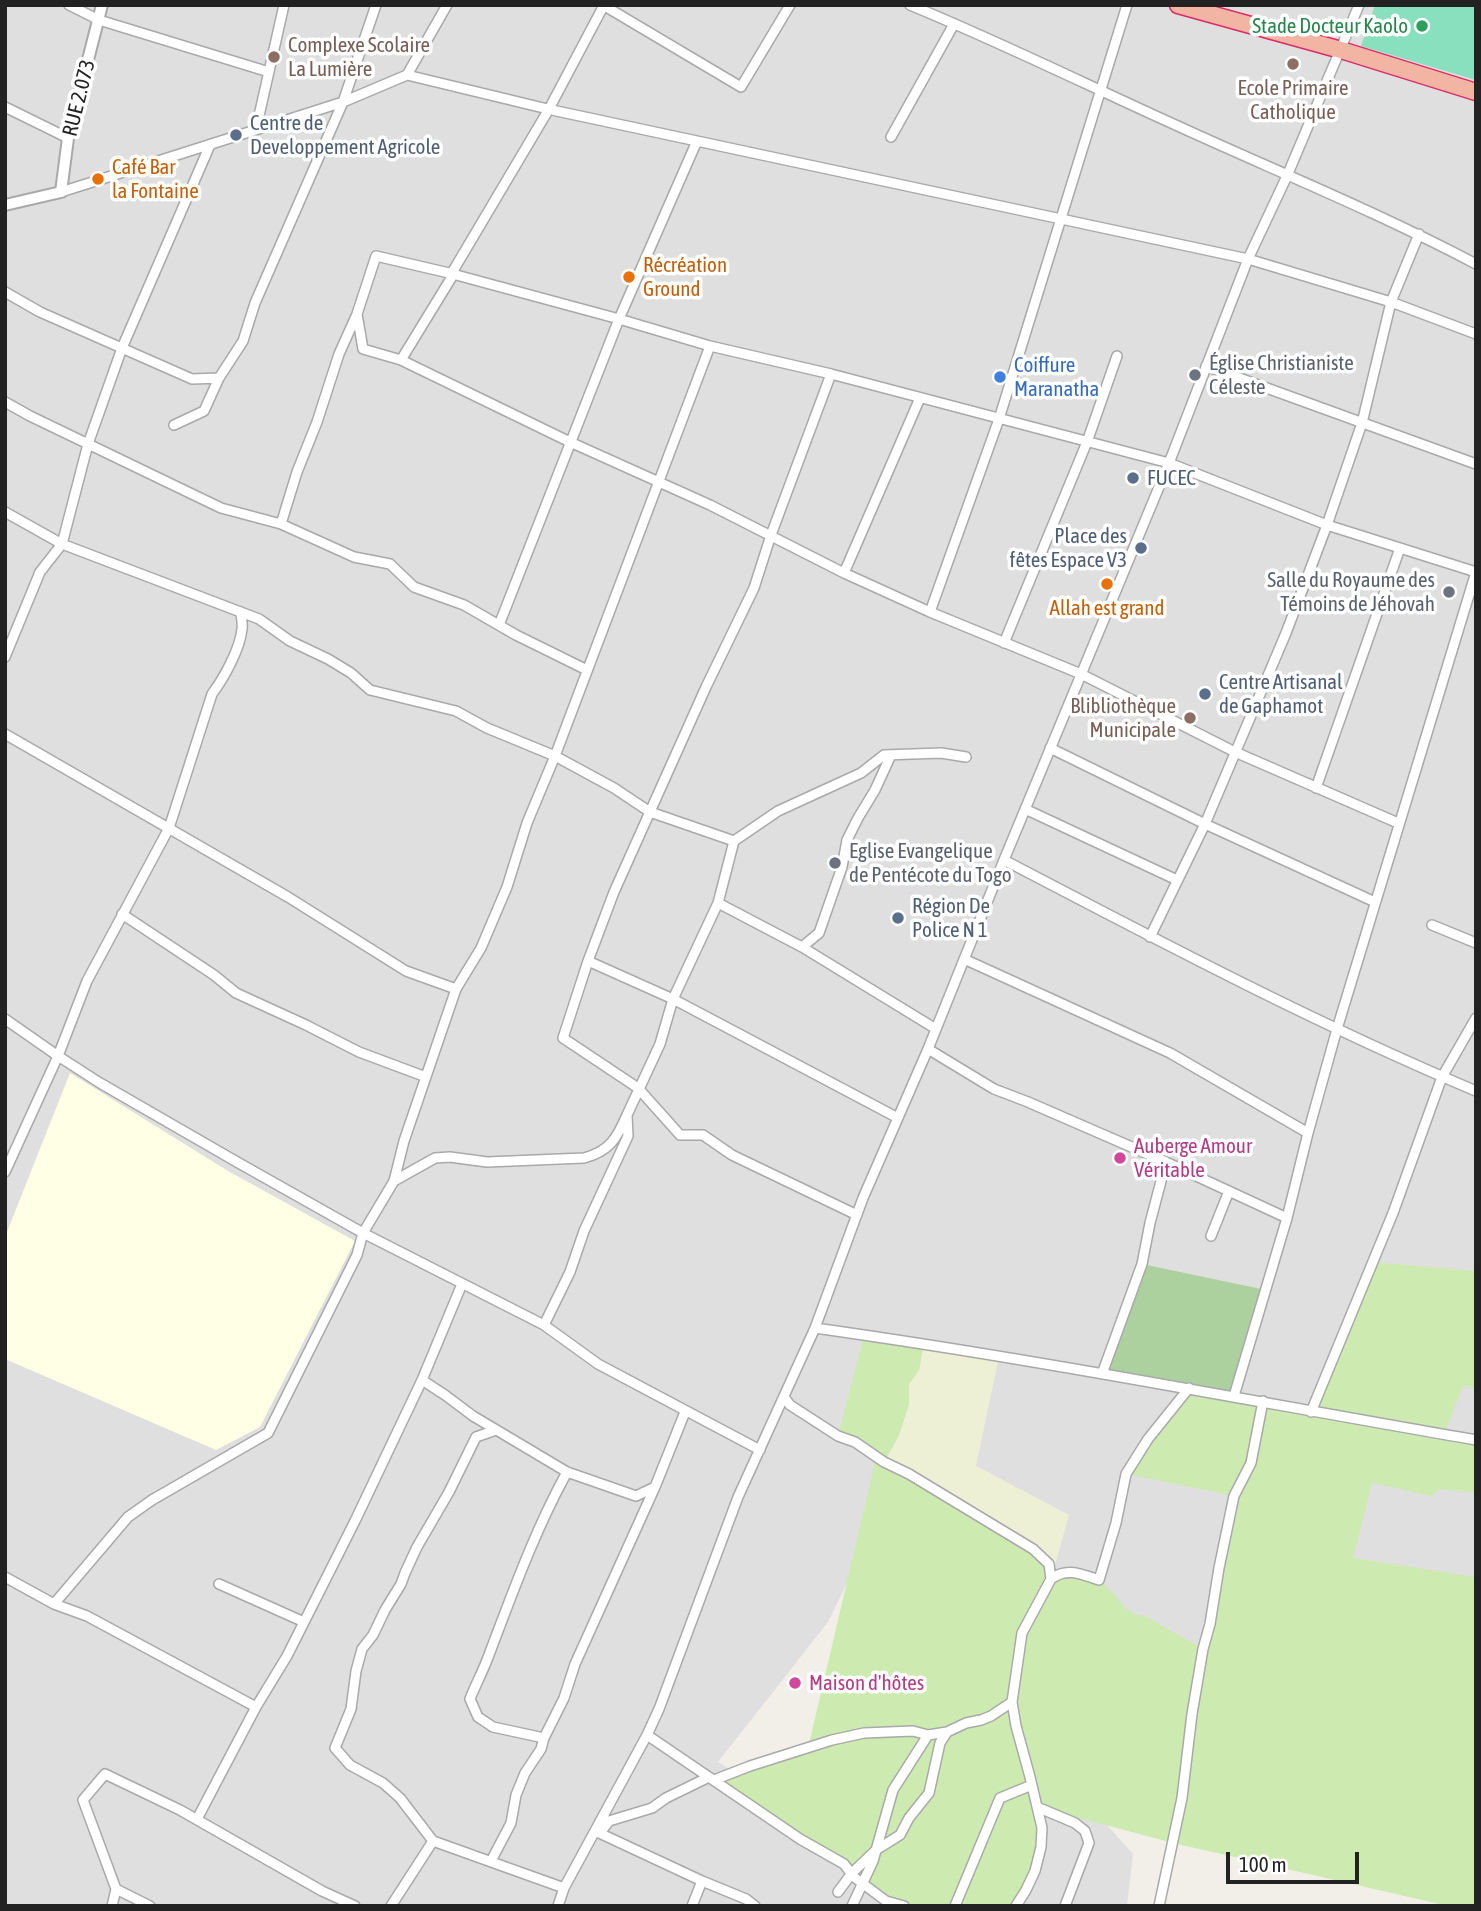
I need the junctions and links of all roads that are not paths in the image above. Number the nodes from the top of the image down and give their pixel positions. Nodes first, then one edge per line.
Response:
1 (69, 5) edge
2 (102, 5) edge
3 (284, 5) edge
4 (376, 5) edge
5 (447, 5) edge
6 (603, 5) edge
7 (790, 5) edge
8 (910, 5) edge
9 (1127, 5) edge
10 (1178, 5) edge
11 (1359, 5) edge
12 (99, 20) junction
13 (954, 23) junction
14 (1341, 50) junction
15 (269, 72) junction
16 (407, 75) junction
17 (1100, 92) junction
18 (1476, 92) edge
19 (343, 102) junction
20 (5, 107) edge
21 (549, 109) junction
22 (256, 129) junction
23 (891, 137) dead end
24 (68, 138) junction
25 (697, 141) junction
26 (210, 145) junction
27 (1287, 176) junction
28 (61, 192) junction
29 (5, 205) edge
30 (1061, 218) junction
31 (1419, 234) junction
32 (1248, 259) junction
33 (1476, 264) edge
34 (453, 275) junction
35 (5, 292) edge
36 (1391, 302) junction
37 (357, 314) junction
38 (619, 319) junction
39 (1476, 334) edge
40 (710, 346) junction
41 (122, 348) junction
42 (1117, 356) dead end
43 (401, 360) junction
44 (1206, 366) junction
45 (831, 374) junction
46 (219, 379) junction
47 (920, 398) junction
48 (5, 402) edge
49 (999, 419) junction
50 (1362, 422) junction
51 (174, 425) dead end
52 (570, 442) junction
53 (1087, 442) junction
54 (88, 444) junction
55 (1169, 463) junction
56 (1476, 464) edge
57 (658, 482) junction
58 (5, 512) edge
59 (281, 524) junction
60 (1327, 525) junction
61 (771, 535) junction
62 (62, 544) junction
63 (1399, 548) junction
64 (1476, 572) edge
65 (844, 573) junction
66 (241, 612) junction
67 (930, 612) junction
68 (499, 625) junction
69 (1004, 643) junction
70 (5, 657) edge
71 (587, 670) junction
72 (1081, 674) junction
73 (5, 734) edge
74 (1050, 748) junction
75 (1235, 752) junction
76 (891, 755) junction
77 (555, 756) junction
78 (966, 757) dead end
79 (1316, 788) junction
80 (1025, 808) junction
81 (650, 811) junction
82 (1398, 823) junction
83 (1205, 824) junction
84 (169, 828) junction
85 (734, 841) junction
86 (1004, 860) junction
87 (1177, 880) junction
88 (1375, 902) junction
89 (718, 903) junction
90 (122, 914) junction
91 (1432, 925) dead end
92 (1150, 937) junction
93 (1476, 943) edge
94 (802, 947) junction
95 (964, 959) junction
96 (587, 961) junction
97 (456, 989) junction
98 (673, 999) junction
99 (1476, 1018) edge
100 (5, 1019) edge
101 (936, 1029) junction
102 (1337, 1029) junction
103 (928, 1049) junction
104 (58, 1056) junction
105 (426, 1077) junction
106 (1442, 1077) junction
107 (638, 1088) junction
108 (1476, 1091) edge
109 (627, 1115) junction
110 (898, 1118) junction
111 (1308, 1133) junction
112 (1166, 1162) junction
113 (5, 1172) edge
114 (394, 1181) junction
115 (1229, 1191) junction
116 (857, 1215) junction
117 (1287, 1218) junction
118 (363, 1233) junction
119 (1211, 1236) dead end
120 (462, 1284) junction
121 (544, 1325) junction
122 (815, 1328) junction
123 (1102, 1374) junction
124 (422, 1380) junction
125 (1189, 1388) junction
126 (1234, 1396) junction
127 (784, 1397) junction
128 (1263, 1401) junction
129 (685, 1412) junction
130 (1311, 1412) junction
131 (496, 1430) junction
132 (1476, 1440) edge
133 (760, 1450) junction
134 (567, 1472) junction
135 (655, 1487) junction
136 (5, 1577) edge
137 (1051, 1579) junction
138 (219, 1584) dead end
139 (54, 1604) junction
140 (304, 1622) junction
141 (1012, 1702) junction
142 (256, 1707) junction
143 (947, 1732) junction
144 (647, 1735) junction
145 (928, 1735) junction
146 (544, 1738) junction
147 (712, 1779) junction
148 (1032, 1785) junction
149 (1037, 1807) junction
150 (197, 1819) junction
151 (597, 1832) junction
152 (433, 1841) junction
153 (876, 1850) junction
154 (491, 1861) junction
155 (852, 1873) junction
156 (702, 1881) junction
157 (862, 1883) junction
158 (564, 1888) junction
159 (116, 1889) junction
160 (838, 1892) dead end
161 (111, 1906) edge
162 (150, 1906) edge
163 (355, 1906) edge
164 (391, 1906) edge
165 (558, 1906) edge
166 (692, 1906) edge
167 (755, 1906) edge
168 (852, 1906) edge
169 (904, 1906) edge
170 (955, 1906) edge
171 (1016, 1906) edge
172 (1065, 1906) edge
173 (1160, 1906) edge

1 - 12 street
2 - 12 street, RUE 2.073
3 - 15 street
4 - 19 street
5 - 16 street
6 - 7 street
6 - 21 street
8 - 13 street
9 - 17 street
10 - 14 highway
11 - 14 street
12 - 15 street
12 - 24 street, RUE 2.073
13 - 17 street
13 - 23 street
14 - 18 highway
14 - 27 street
15 - 22 street
16 - 19 street
16 - 21 street
17 - 27 street
17 - 30 street
19 - 22 street
19 - 46 street
20 - 24 street
21 - 25 street
21 - 34 street
22 - 26 street
24 - 28 street, RUE 2.073
25 - 30 street
25 - 38 street
26 - 28 street
26 - 41 street
27 - 31 street
27 - 32 street
28 - 29 street
30 - 32 street
30 - 49 street
31 - 33 street
31 - 36 street
32 - 36 street
32 - 44 street
34 - 37 street
34 - 38 street
34 - 43 street
35 - 41 street
36 - 39 street
36 - 50 street
37 - 43 street
37 - 59 street
38 - 40 street
38 - 52 street
40 - 45 street
40 - 57 street
41 - 46 street
41 - 54 street
42 - 53 street
43 - 52 street
44 - 50 street
44 - 55 street
45 - 47 street
45 - 61 street
46 - 51 street
47 - 49 street
47 - 65 street
48 - 54 street
49 - 53 street
49 - 67 street
50 - 56 street
50 - 60 street
52 - 57 street
52 - 68 street
53 - 55 street
53 - 69 street
54 - 59 street
54 - 62 street
55 - 60 street
55 - 72 street
57 - 61 street
57 - 71 street
58 - 62 street
59 - 68 street
60 - 63 street
60 - 75 street
61 - 65 street
61 - 81 street
62 - 66 street
62 - 70 street
63 - 64 street
63 - 79 street
64 - 82 street
65 - 67 street
66 - 77 street
66 - 84 street
67 - 69 street
68 - 71 street
69 - 72 street
71 - 77 street
72 - 74 street
72 - 75 street
73 - 84 street
74 - 80 street
74 - 83 street
75 - 79 street
75 - 83 street
76 - 78 street
76 - 85 street
76 - 94 street
77 - 81 street
77 - 97 street
79 - 82 street
80 - 86 street
80 - 87 street
81 - 85 street
81 - 96 street
82 - 88 street
83 - 87 street
83 - 88 street
84 - 90 street
84 - 97 street
85 - 89 street
86 - 92 street
86 - 95 street
87 - 92 street
88 - 102 street
89 - 94 street
89 - 98 street
90 - 104 street
90 - 105 street
91 - 93 street
92 - 102 street
94 - 101 street
95 - 101 street
95 - 111 street
96 - 98 street
96 - 107 street
97 - 105 street
98 - 107 street
98 - 110 street
99 - 106 street
100 - 104 street
101 - 103 street
102 - 106 street
102 - 111 street
103 - 110 street
103 - 112 street
104 - 113 street
104 - 118 street
105 - 114 street
106 - 108 street
106 - 130 street
107 - 109 street
107 - 116 street
109 - 114 street
109 - 121 street
110 - 116 street
111 - 117 street
112 - 115 street
112 - 123 street
114 - 118 street
115 - 117 street
115 - 119 street
116 - 122 street
117 - 126 street
118 - 120 street
118 - 139 street
120 - 121 street
120 - 124 street
121 - 129 street
122 - 123 street
122 - 127 street
123 - 125 street
124 - 131 street
124 - 140 street
125 - 126 street
125 - 137 street
126 - 128 street
127 - 133 street
127 - 137 street
128 - 130 street
128 - 173 street
129 - 133 street
129 - 135 street
130 - 132 street
131 - 134 street
131 - 152 street
133 - 144 street
134 - 135 street
134 - 146 street
135 - 146 street
136 - 139 street
137 - 141 street
138 - 140 street
139 - 142 street
140 - 142 street
141 - 143 street
141 - 148 street
142 - 150 street
143 - 145 street
143 - 153 street
144 - 147 street
144 - 151 street
145 - 147 street
145 - 153 street
146 - 154 street
147 - 151 street
147 - 155 street
148 - 149 street
148 - 170 street
149 - 171 street
149 - 172 street
150 - 159 street
150 - 163 street
151 - 156 street
151 - 158 street
152 - 154 street
152 - 164 street
153 - 155 street
153 - 157 street
154 - 158 street
155 - 157 street
155 - 160 street
156 - 166 street
156 - 167 street
157 - 168 street
157 - 169 street
158 - 165 street
159 - 161 street
159 - 162 street

